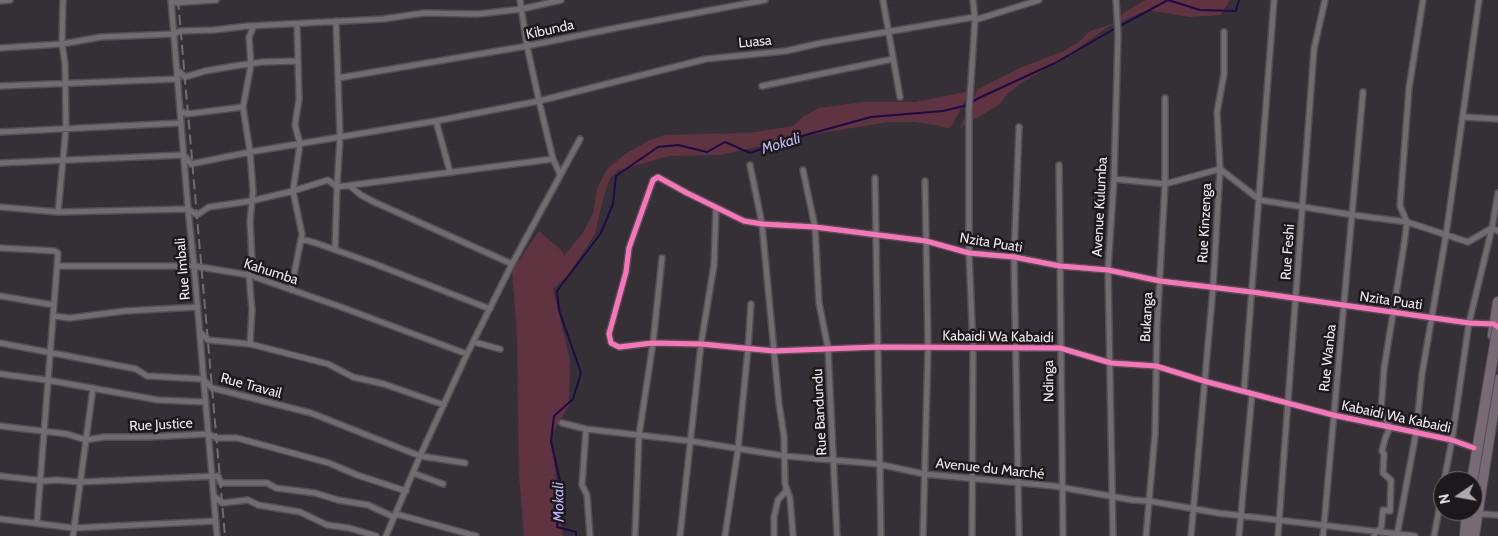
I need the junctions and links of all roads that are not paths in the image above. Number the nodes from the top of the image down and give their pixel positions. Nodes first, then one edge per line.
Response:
1 (10, 0) edge
2 (63, 0) edge
3 (216, 0) edge
4 (520, 0) edge
5 (560, 0) edge
6 (765, 0) edge
7 (883, 0) edge
8 (973, 0) edge
9 (1039, 0) edge
10 (1116, 0) edge
11 (1274, 0) edge
12 (1325, 0) edge
13 (1423, 0) edge
14 (1479, 0) edge
15 (0, 1) edge
16 (171, 2) edge
17 (740, 2) edge
18 (522, 8) junction
19 (975, 18) junction
20 (336, 21) junction
21 (297, 24) junction
22 (248, 26) junction
23 (888, 32) junction
24 (1224, 32) dead end
25 (174, 34) junction
26 (62, 44) junction
27 (526, 46) junction
28 (0, 48) edge
29 (893, 59) junction
30 (298, 61) junction
31 (251, 65) junction
32 (177, 70) junction
33 (338, 78) junction
34 (178, 79) junction
35 (65, 84) junction
36 (0, 86) edge
37 (762, 86) dead end
38 (1364, 92) dead end
39 (900, 97) dead end
40 (1165, 98) dead end
41 (539, 101) junction
42 (243, 107) junction
43 (180, 111) junction
44 (1463, 117) junction
45 (1498, 119) edge
46 (436, 121) junction
47 (181, 123) junction
48 (1019, 127) dead end
49 (66, 128) junction
50 (0, 132) edge
51 (340, 137) junction
52 (580, 139) dead end
53 (300, 144) junction
54 (250, 152) junction
55 (184, 155) junction
56 (553, 159) junction
57 (64, 160) junction
58 (0, 163) edge
59 (1059, 165) dead end
60 (750, 166) dead end
61 (1220, 169) junction
62 (804, 170) dead end
63 (450, 172) junction
64 (560, 174) junction
65 (875, 178) dead end
66 (1114, 179) junction
67 (925, 181) dead end
68 (1165, 184) junction
69 (350, 186) junction
70 (337, 187) junction
71 (293, 191) junction
72 (1498, 193) edge
73 (1260, 200) junction
74 (251, 201) junction
75 (0, 207) edge
76 (716, 207) junction
77 (1302, 208) junction
78 (188, 209) junction
79 (58, 212) junction
80 (1353, 215) junction
81 (1406, 222) junction
82 (762, 224) junction
83 (815, 228) junction
84 (1492, 228) junction
85 (1498, 231) edge
86 (1446, 235) junction
87 (875, 236) junction
88 (301, 239) junction
89 (926, 241) junction
90 (0, 248) edge
91 (335, 250) junction
92 (969, 253) junction
93 (1014, 257) junction
94 (662, 258) dead end
95 (512, 264) junction
96 (58, 266) junction
97 (194, 266) junction
98 (1060, 266) junction
99 (1108, 270) junction
100 (250, 275) junction
101 (1160, 281) junction
102 (1212, 288) junction
103 (291, 290) junction
104 (1252, 292) junction
105 (0, 296) edge
106 (1296, 299) junction
107 (1498, 302) edge
108 (750, 304) dead end
109 (54, 305) junction
110 (1344, 305) junction
111 (198, 307) junction
112 (490, 309) junction
113 (1392, 312) junction
114 (53, 316) junction
115 (1432, 318) junction
116 (1469, 323) junction
117 (1496, 325) edge
118 (200, 332) junction
119 (609, 334) joint
120 (474, 342) junction
121 (0, 343) edge
122 (652, 343) junction
123 (250, 344) junction
124 (701, 344) junction
125 (877, 347) junction
126 (928, 347) junction
127 (828, 348) junction
128 (973, 348) junction
129 (1017, 348) junction
130 (1060, 348) junction
131 (500, 349) dead end
132 (748, 349) junction
133 (774, 350) junction
134 (50, 352) junction
135 (467, 354) junction
136 (1111, 363) junction
137 (1156, 366) junction
138 (0, 374) edge
139 (203, 379) junction
140 (47, 380) junction
141 (1498, 380) edge
142 (1204, 381) junction
143 (93, 388) junction
144 (1244, 391) junction
145 (1252, 394) junction
146 (206, 402) junction
147 (1288, 403) junction
148 (444, 405) junction
149 (1498, 413) edge
150 (1333, 415) junction
151 (562, 423) dead end
152 (0, 426) edge
153 (1390, 427) junction
154 (586, 429) junction
155 (1497, 430) edge
156 (44, 431) junction
157 (1416, 433) junction
158 (208, 434) junction
159 (639, 435) junction
160 (86, 440) junction
161 (1452, 440) junction
162 (690, 441) junction
163 (1474, 448) junction
164 (738, 449) junction
165 (420, 456) junction
166 (785, 456) junction
167 (834, 462) junction
168 (465, 463) dead end
169 (878, 464) junction
170 (1446, 471) edge
171 (1472, 471) edge
172 (1473, 471) edge
173 (1480, 471) edge
174 (413, 473) junction
175 (924, 474) junction
176 (0, 476) edge
177 (1483, 476) edge
178 (212, 477) junction
179 (971, 478) junction
180 (39, 480) junction
181 (80, 482) junction
182 (1018, 483) junction
183 (443, 484) dead end
184 (786, 484) junction
185 (1062, 488) junction
186 (406, 490) junction
187 (214, 496) junction
188 (1112, 496) junction
189 (1149, 501) junction
190 (1193, 508) junction
191 (1483, 513) edge
192 (1241, 514) junction
193 (1498, 515) edge
194 (395, 516) junction
195 (0, 519) edge
196 (1279, 519) junction
197 (1437, 521) edge
198 (1469, 521) edge
199 (1473, 521) edge
200 (37, 522) junction
201 (216, 522) junction
202 (1324, 524) junction
203 (74, 528) junction
204 (1375, 534) edge
205 (1397, 535) edge
206 (73, 536) edge
207 (217, 536) edge
208 (376, 536) edge
209 (386, 536) edge
210 (476, 536) edge
211 (590, 536) edge
212 (635, 536) edge
213 (680, 536) edge
214 (724, 536) edge
215 (774, 536) edge
216 (793, 536) edge
217 (837, 536) edge
218 (881, 536) edge
219 (923, 536) edge
220 (972, 536) edge
221 (1018, 536) edge
222 (1063, 536) edge
223 (1113, 536) edge
224 (1146, 536) edge
225 (1191, 536) edge
226 (1239, 536) edge
227 (1278, 536) edge
228 (1323, 536) edge
229 (1416, 536) edge
230 (1434, 536) edge
231 (1465, 536) edge
232 (1474, 536) edge

1 - 15 street
2 - 26 street
3 - 16 street
4 - 18 street
5 - 18 street
6 - 17 street, Kibunda
7 - 23 street
8 - 19 street
9 - 19 street, Luasa
10 - 66 street, Avenue Kulumba
11 - 73 street
12 - 77 street, Rue Feshi
13 - 81 street
14 - 44 street
16 - 25 street, Rue Imbali
17 - 27 street, Kibunda
18 - 20 street
18 - 27 street
19 - 23 street, Luasa
19 - 92 street
20 - 21 street
20 - 33 street
21 - 22 street
21 - 30 street
22 - 25 street
22 - 31 street
23 - 29 street
23 - 41 street, Luasa
24 - 61 street, Rue Kinzenga
25 - 26 street
25 - 32 street, Rue Imbali
26 - 28 street
26 - 35 street
27 - 33 street, Kibunda
27 - 41 street
29 - 37 street
29 - 39 street
30 - 31 street
30 - 53 street
31 - 32 street
31 - 42 street
32 - 34 street, Rue Imbali
33 - 51 street
34 - 35 street
34 - 43 street, Rue Imbali
35 - 36 street
35 - 49 street
38 - 80 street, Rue Wanba
40 - 68 street, Bukanga
41 - 46 street, Luasa
41 - 56 street
42 - 43 street
42 - 54 street
43 - 47 street, Rue Imbali
44 - 45 street
44 - 86 street
46 - 51 street, Luasa
46 - 63 street
47 - 49 street
47 - 55 street, Rue Imbali
48 - 93 street
49 - 50 street
49 - 57 street
51 - 53 street, Luasa
51 - 70 street
52 - 64 street
53 - 54 street, Luasa
53 - 71 street
54 - 55 street, Luasa
54 - 74 street
55 - 57 street
55 - 78 street, Rue Imbali
56 - 63 street
56 - 64 street
57 - 58 street
57 - 79 street
59 - 98 street, Ndinga
60 - 82 street
61 - 68 street
61 - 73 street
61 - 102 street, Rue Kinzenga
62 - 83 street, Rue Bandundu
63 - 69 street
64 - 95 street
65 - 87 street
66 - 68 street
66 - 99 street, Avenue Kulumba
67 - 89 street
68 - 101 street, Bukanga
69 - 70 street
69 - 95 street
70 - 71 street
70 - 91 street
71 - 74 street
71 - 88 street
72 - 84 street
73 - 77 street
73 - 104 street
74 - 78 street
74 - 100 street
75 - 79 street
76 - 82 street, Nzita Puati
76 - 119 street, Nzita Puati
76 - 124 street
77 - 80 street
77 - 106 street, Rue Feshi
78 - 79 street
78 - 97 street, Rue Imbali
80 - 81 street
80 - 110 street, Rue Wanba
81 - 86 street
81 - 113 street
82 - 83 street, Nzita Puati
82 - 133 street
83 - 87 street, Nzita Puati
83 - 127 street, Rue Bandundu
84 - 85 street
84 - 86 street
84 - 116 street
86 - 115 street
87 - 89 street, Nzita Puati
87 - 125 street
88 - 91 street
88 - 103 street
89 - 92 street, Nzita Puati
89 - 126 street
90 - 96 street
91 - 112 street
92 - 93 street, Nzita Puati
92 - 128 street
93 - 98 street, Nzita Puati
93 - 129 street
94 - 122 street
95 - 112 street
96 - 97 street, Kahumba
96 - 109 street
97 - 100 street, Kahumba
97 - 111 street, Rue Imbali
98 - 99 street, Nzita Puati
98 - 130 street, Ndinga
99 - 101 street, Nzita Puati
99 - 136 street, Avenue Kulumba
100 - 103 street, Kahumba
100 - 123 street
101 - 102 street, Nzita Puati
101 - 137 street, Bukanga
102 - 104 street, Nzita Puati
102 - 142 street, Rue Kinzenga
103 - 135 street, Kahumba
104 - 106 street, Nzita Puati
104 - 144 street
105 - 109 street
106 - 110 street, Nzita Puati
106 - 147 street, Rue Feshi
107 - 117 highway
108 - 132 street
109 - 114 street
110 - 113 street, Nzita Puati
110 - 150 street, Rue Wanba
111 - 114 street
111 - 118 street, Rue Imbali
112 - 120 street
113 - 115 street, Nzita Puati
113 - 153 street
114 - 134 street
115 - 116 street, Nzita Puati
115 - 157 street
116 - 117 street, Nzita Puati
116 - 161 street
117 - 163 highway
117 - 172 highway, bridge
118 - 123 street
118 - 139 street, Rue Imbali
119 - 122 street, Kabaidi Wa Kabaidi
120 - 131 street
120 - 135 street
121 - 134 street, Rue Travail
122 - 124 street, Kabaidi Wa Kabaidi
122 - 159 street
123 - 148 street
124 - 132 street, Kabaidi Wa Kabaidi
124 - 162 street
125 - 126 street, Kabaidi Wa Kabaidi
125 - 127 street, Kabaidi Wa Kabaidi
125 - 169 street
126 - 128 street, Kabaidi Wa Kabaidi
126 - 175 street
127 - 133 street, Kabaidi Wa Kabaidi
127 - 167 street, Rue Bandundu
128 - 129 street, Kabaidi Wa Kabaidi
128 - 179 street
129 - 130 street, Kabaidi Wa Kabaidi
129 - 182 street
130 - 136 street, Kabaidi Wa Kabaidi
130 - 185 street, Ndinga
132 - 133 street, Kabaidi Wa Kabaidi
132 - 164 street
133 - 166 street
134 - 139 street, Rue Travail
134 - 140 street
135 - 148 street
136 - 137 street, Kabaidi Wa Kabaidi
136 - 188 street, Avenue Kulumba
137 - 142 street, Kabaidi Wa Kabaidi
137 - 189 street, Bukanga
138 - 140 street, Rue Travail
139 - 146 street, Rue Imbali
139 - 165 street, Rue Travail
140 - 143 street, Rue Travail
140 - 156 street
141 - 173 highway
142 - 144 street, Kabaidi Wa Kabaidi
142 - 190 street, Rue Kinzenga
143 - 146 street, Rue Travail
143 - 160 street
144 - 145 street, Kabaidi Wa Kabaidi
145 - 147 street, Kabaidi Wa Kabaidi
145 - 192 street
146 - 158 street, Rue Imbali
147 - 150 street, Kabaidi Wa Kabaidi
147 - 196 street, Rue Feshi
148 - 165 street
149 - 155 highway
150 - 153 street, Kabaidi Wa Kabaidi
150 - 202 street, Rue Wanba
151 - 154 street, Avenue du Marché
152 - 156 street, Rue Justice
153 - 157 street, Kabaidi Wa Kabaidi
153 - 204 street
154 - 159 street, Avenue du Marché
154 - 211 street
155 - 177 highway
156 - 160 street, Rue Justice
156 - 180 street
157 - 161 street, Kabaidi Wa Kabaidi
157 - 205 street
158 - 160 street, Rue Justice
158 - 178 street, Rue Imbali
158 - 186 street, Rue Justice
159 - 162 street, Avenue du Marché
159 - 212 street
160 - 181 street
161 - 163 street, Kabaidi Wa Kabaidi
161 - 170 street
162 - 164 street, Avenue du Marché
162 - 213 street
163 - 171 highway
164 - 166 street, Avenue du Marché
164 - 214 street
165 - 168 street, Rue Travail
165 - 174 street
166 - 167 street, Avenue du Marché
166 - 184 street
167 - 169 street, Avenue du Marché
167 - 217 street, Rue Bandundu
169 - 175 street, Avenue du Marché
169 - 218 street
174 - 183 street
174 - 186 street
175 - 179 street, Avenue du Marché
175 - 219 street
176 - 180 street
178 - 181 street
178 - 187 street, Rue Imbali
178 - 194 street
179 - 182 street, Avenue du Marché
179 - 220 street
180 - 181 street
180 - 200 street
181 - 203 street
182 - 185 street, Avenue du Marché
182 - 221 street
184 - 215 street
184 - 216 street
185 - 188 street, Avenue du Marché
185 - 222 street, Ndinga
186 - 194 street
187 - 201 street, Rue Imbali
187 - 208 street
188 - 189 street, Avenue du Marché
188 - 223 street, Avenue Kulumba
189 - 190 street, Avenue du Marché
189 - 224 street, Bukanga
190 - 192 street, Avenue du Marché
190 - 225 street, Rue Kinzenga
191 - 193 street
192 - 196 street, Avenue du Marché
192 - 226 street
194 - 209 street
194 - 210 street
195 - 200 street
196 - 202 street, Avenue du Marché
196 - 227 street, Rue Feshi
197 - 230 street
198 - 231 highway
199 - 232 highway
200 - 203 street
201 - 203 street
201 - 207 street, Rue Imbali
202 - 204 street, Avenue du Marché
202 - 228 street, Rue Wanba
203 - 206 street
204 - 205 street, Avenue du Marché
205 - 229 street, Avenue du Marché

